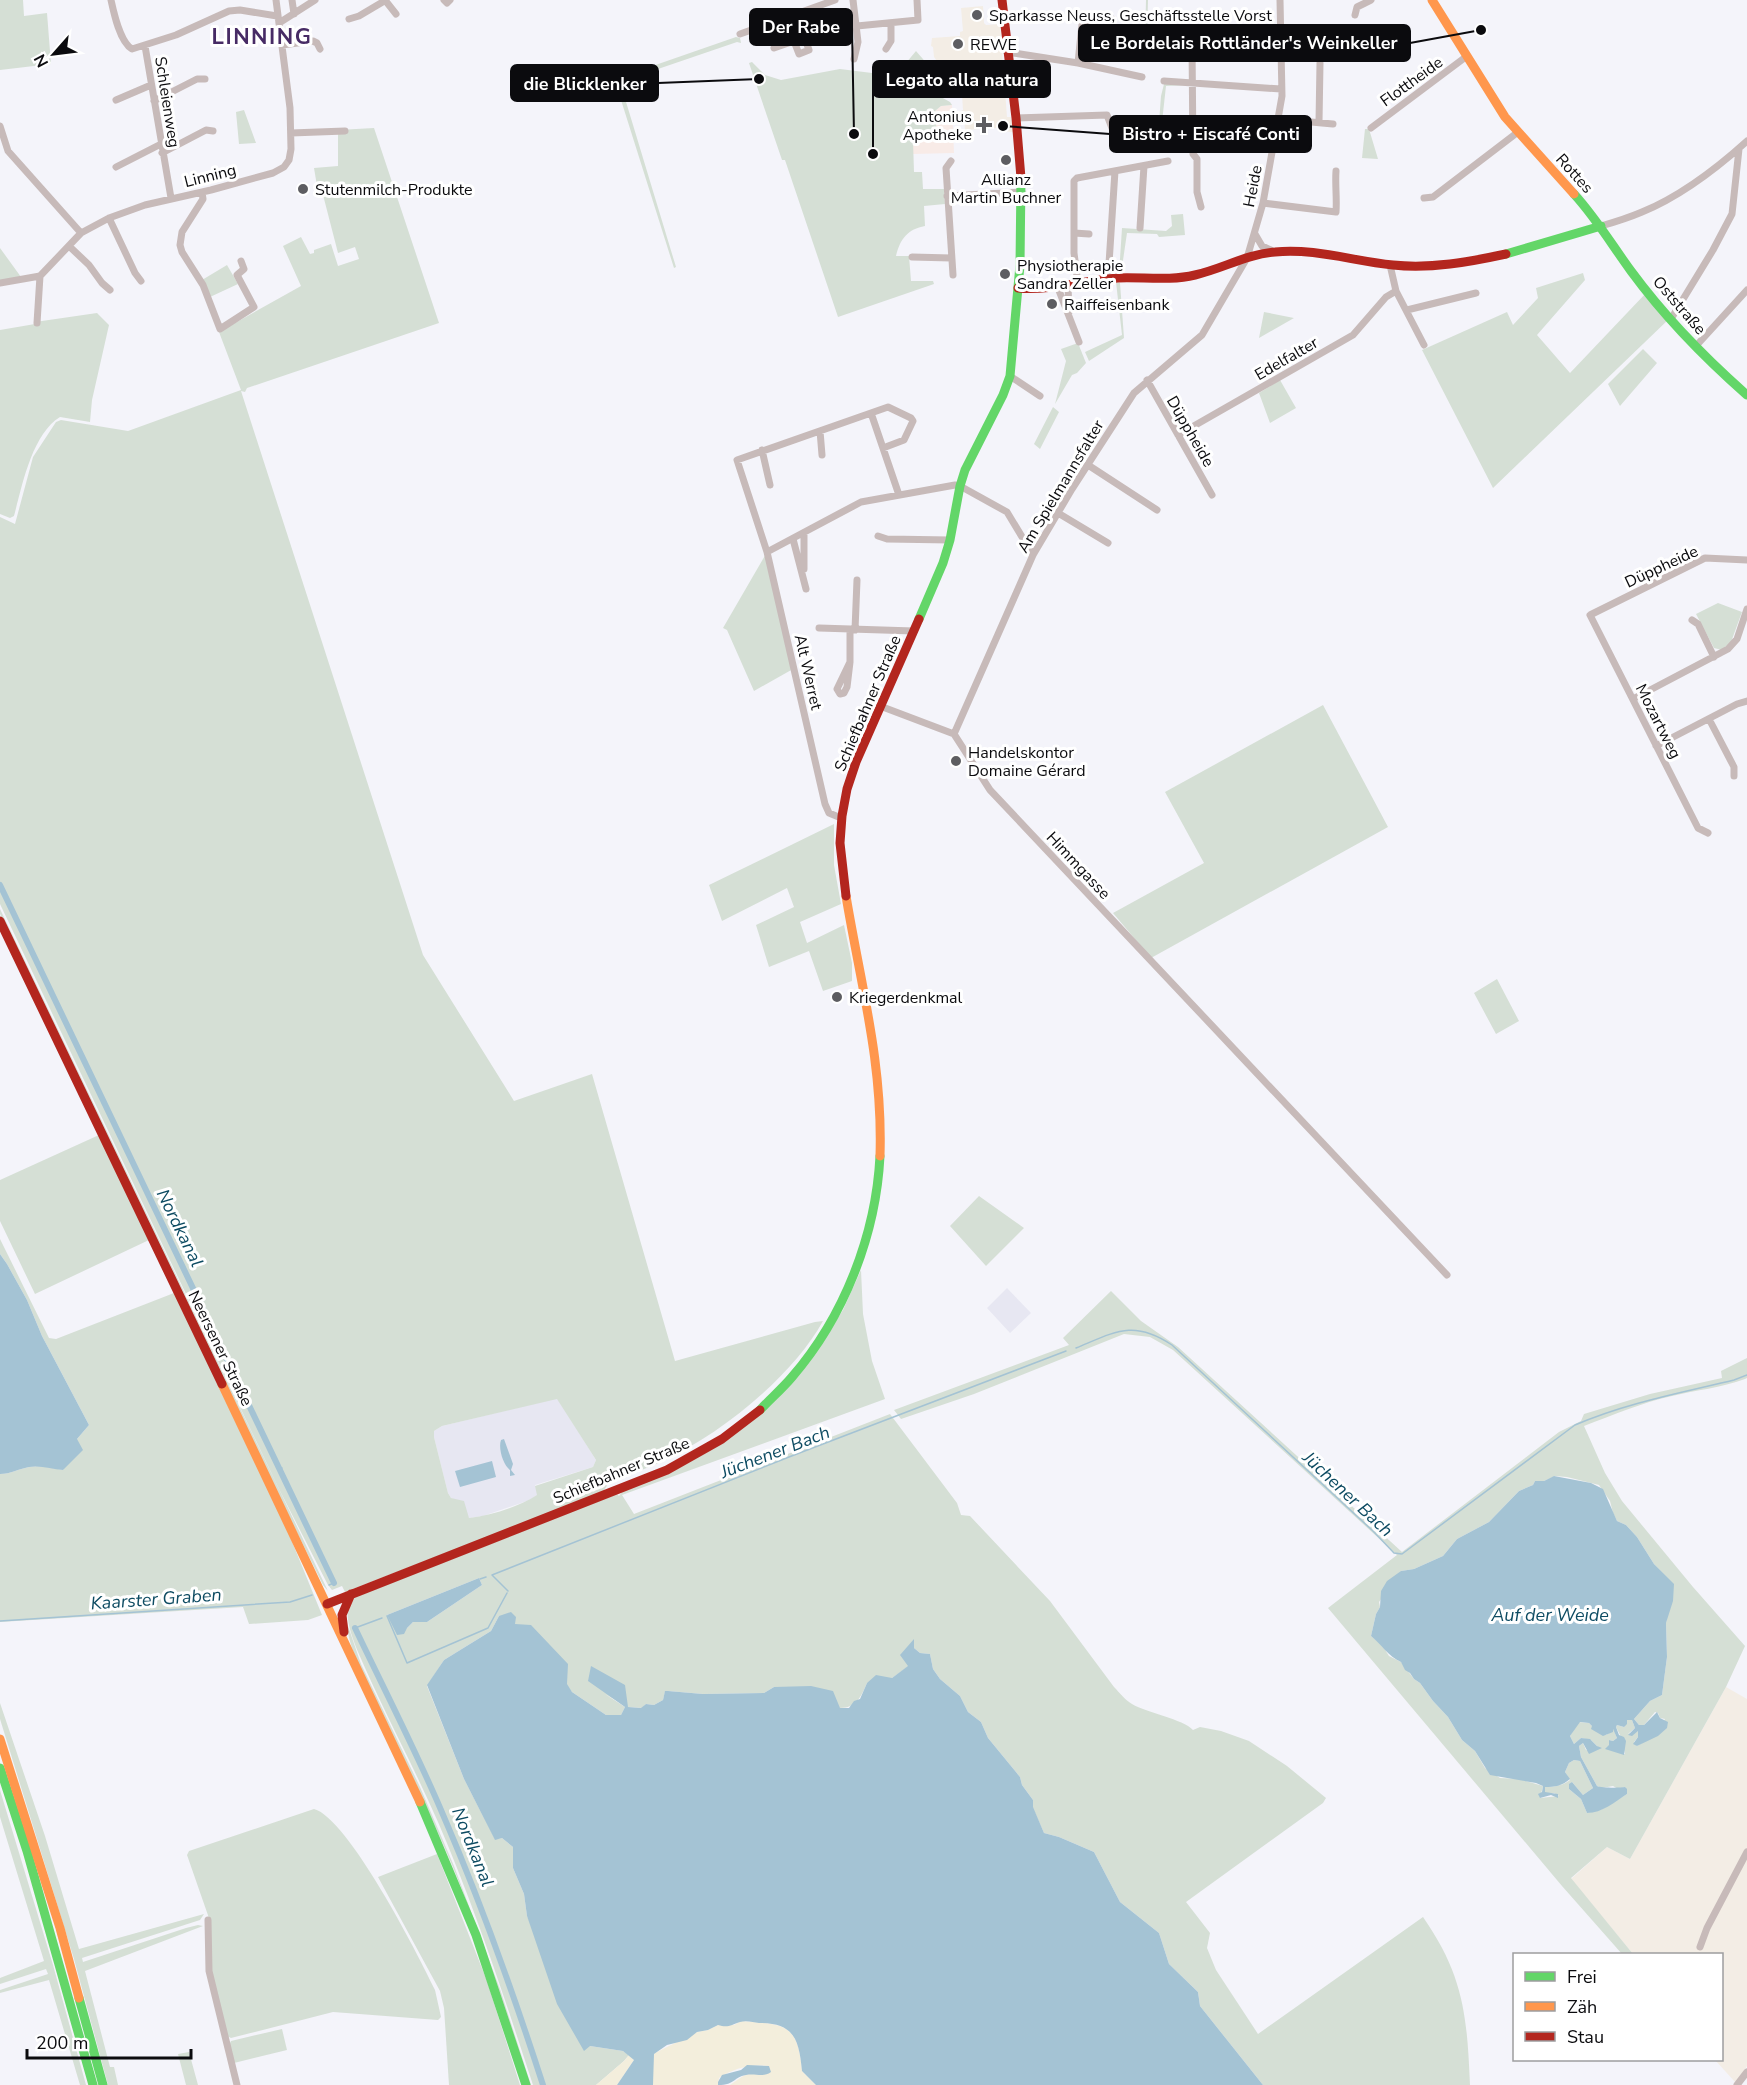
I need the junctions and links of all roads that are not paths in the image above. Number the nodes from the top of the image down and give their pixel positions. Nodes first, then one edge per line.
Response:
1 (111, 0) edge
2 (276, 0) edge
3 (292, 0) edge
4 (315, 0) edge
5 (386, 0) edge
6 (444, 0) edge
7 (450, 0) edge
8 (835, 0) edge
9 (853, 0) edge
10 (917, 0) edge
11 (1280, 0) edge
12 (1371, 0) edge
13 (1432, 0) edge
14 (1000, 1) edge
15 (294, 14) junction
16 (396, 14) dead end
17 (1355, 15) dead end
18 (785, 18) junction
19 (349, 19) dead end
20 (1112, 19) dead end
21 (278, 20) junction
22 (891, 23) junction
23 (857, 26) junction
24 (740, 34) dead end
25 (1192, 44) dead end
26 (282, 45) junction
27 (145, 46) junction
28 (774, 48) dead end
29 (320, 49) dead end
30 (886, 49) dead end
31 (1007, 52) junction
32 (1467, 56) junction
33 (854, 59) dead end
34 (1078, 63) junction
35 (1320, 63) dead end
36 (1142, 77) dead end
37 (205, 79) dead end
38 (1164, 81) dead end
39 (1194, 84) junction
40 (151, 85) junction
41 (1281, 89) junction
42 (116, 100) dead end
43 (154, 101) junction
44 (1016, 118) junction
45 (1278, 119) junction
46 (1319, 122) junction
47 (1333, 124) dead end
48 (0, 126) edge
49 (1371, 128) dead end
50 (213, 131) dead end
51 (345, 131) dead end
52 (1518, 132) junction
53 (291, 133) junction
54 (1115, 136) dead end
55 (1747, 141) edge
56 (160, 144) junction
57 (1739, 149) junction
58 (162, 153) junction
59 (951, 161) dead end
60 (1168, 161) dead end
61 (1144, 166) junction
62 (116, 167) dead end
63 (1115, 171) junction
64 (1336, 171) dead end
65 (202, 192) junction
66 (1022, 192) junction
67 (947, 196) junction
68 (171, 198) junction
69 (1424, 198) dead end
70 (1263, 203) junction
71 (1201, 207) dead end
72 (109, 218) junction
73 (1601, 226) junction
74 (1140, 228) dead end
75 (81, 233) junction
76 (1074, 233) junction
77 (1089, 234) dead end
78 (1255, 234) junction
79 (69, 246) junction
80 (1275, 252) junction
81 (912, 257) dead end
82 (951, 258) junction
83 (1247, 258) junction
84 (241, 261) dead end
85 (1390, 265) junction
86 (1219, 268) junction
87 (953, 275) dead end
88 (40, 276) junction
89 (1108, 279) junction
90 (141, 281) dead end
91 (0, 283) edge
92 (1231, 283) junction
93 (1073, 285) junction
94 (1018, 288) junction
95 (1058, 288) junction
96 (110, 290) dead end
97 (1747, 290) edge
98 (1396, 291) junction
99 (1476, 293) dead end
100 (1407, 310) junction
101 (1070, 317) junction
102 (1671, 319) junction
103 (37, 323) dead end
104 (1079, 342) dead end
105 (1424, 345) dead end
106 (1696, 346) junction
107 (1010, 376) junction
108 (1148, 380) junction
109 (1747, 394) edge
110 (1040, 396) dead end
111 (871, 413) junction
112 (819, 431) junction
113 (1178, 435) junction
114 (883, 448) junction
115 (762, 450) junction
116 (822, 455) dead end
117 (1088, 465) junction
118 (770, 485) dead end
119 (960, 486) junction
120 (899, 495) junction
121 (1212, 495) dead end
122 (1157, 510) dead end
123 (1058, 513) junction
124 (804, 533) junction
125 (878, 536) dead end
126 (793, 539) junction
127 (950, 540) junction
128 (1108, 543) dead end
129 (767, 552) junction
130 (1033, 555) junction
131 (1747, 560) edge
132 (804, 579) junction
133 (857, 580) dead end
134 (806, 589) dead end
135 (1747, 609) edge
136 (1590, 615) joint
137 (1692, 620) dead end
138 (819, 628) dead end
139 (851, 630) junction
140 (914, 631) junction
141 (1714, 657) junction
142 (850, 662) dead end
143 (1632, 699) junction
144 (1747, 701) edge
145 (880, 706) junction
146 (1709, 719) junction
147 (954, 734) junction
148 (1656, 746) junction
149 (1734, 776) dead end
150 (841, 818) junction
151 (1708, 833) dead end
152 (0, 921) edge
153 (1447, 1275) dead end
154 (351, 1594) junction
155 (327, 1604) junction
156 (346, 1644) junction
157 (0, 1739) edge
158 (0, 1768) edge
159 (1746, 1855) edge
160 (208, 1920) dead end
161 (1700, 1947) dead end
162 (1747, 2072) edge
163 (93, 2085) edge
164 (103, 2085) edge
165 (237, 2085) edge
166 (526, 2085) edge
167 (1737, 2085) edge

1 - 27 street
2 - 21 street, Linning
3 - 15 street
4 - 15 street
5 - 16 street
5 - 19 street
6 - 7 street
8 - 18 street
9 - 23 street
10 - 22 street
11 - 41 street, Heide
12 - 17 street
13 - 32 main road, Rottes
14 - 31 main road, Schiefbahner Straße
15 - 21 street
18 - 24 street
18 - 28 street
20 - 34 street
21 - 26 street, Linning
21 - 27 street
22 - 23 street
22 - 30 street
23 - 33 street
25 - 39 street
26 - 29 street
26 - 53 street, Linning
27 - 40 street, Schleienweg
31 - 34 street
31 - 44 main road, Schiefbahner Straße
32 - 49 street, Flottheide
32 - 52 main road, Rottes
34 - 36 street
35 - 46 street
37 - 43 street
38 - 39 street
39 - 41 street
39 - 71 street
40 - 42 street
40 - 43 street, Schleienweg
41 - 45 street, Heide
43 - 56 street, Schleienweg
44 - 54 street
44 - 66 main road, Schiefbahner Straße
45 - 46 street
45 - 70 street, Heide
46 - 47 street
48 - 75 street
50 - 58 street
51 - 53 street
52 - 69 street
52 - 73 main road, Rottes
53 - 65 street, Linning
55 - 57 street
56 - 58 street, Schleienweg
56 - 62 street
57 - 73 street
57 - 102 street
58 - 68 street, Schleienweg
59 - 67 street
60 - 61 street
61 - 63 street
61 - 74 street
63 - 76 street
63 - 89 street
64 - 70 street
65 - 68 street, Linning
65 - 84 street
66 - 67 street
66 - 94 main road, Schiefbahner Straße
67 - 82 street
68 - 72 street, Linning
70 - 78 street, Heide
72 - 75 street, Linning
72 - 90 street
73 - 85 main road
73 - 102 main road, Oststraße
75 - 79 street, Linning
76 - 77 street
76 - 93 street
78 - 80 street
78 - 83 street, Heide
79 - 88 street, Linning
79 - 96 street
80 - 83 main road
80 - 85 main road
81 - 82 street
82 - 87 street
83 - 86 main road
83 - 92 street, Am Spielmannsfalter
85 - 98 street
86 - 89 main road
86 - 92 street
88 - 91 street
88 - 103 street
89 - 93 main road
92 - 108 street, Am Spielmannsfalter
93 - 95 main road
93 - 101 street
94 - 95 main road
94 - 107 main road, Schiefbahner Straße
95 - 101 street
97 - 106 street
98 - 100 street
98 - 113 street, Edelfalter
99 - 100 street
100 - 105 street
101 - 104 street
102 - 106 main road, Oststraße
106 - 109 main road, Oststraße
107 - 110 street
107 - 119 main road, Schiefbahner Straße
108 - 113 street, Düppheide
108 - 117 street, Am Spielmannsfalter
111 - 112 street
111 - 114 street
111 - 114 street
112 - 115 street
112 - 116 street
113 - 121 street, Düppheide
114 - 120 street
115 - 118 street
115 - 129 street, Alt Werret
117 - 122 street
117 - 123 street, Am Spielmannsfalter
119 - 120 street
119 - 127 main road, Schiefbahner Straße
119 - 130 street
120 - 124 street
123 - 128 street
123 - 130 street, Am Spielmannsfalter
124 - 126 street
124 - 132 street
125 - 127 street
126 - 129 street
126 - 132 street
127 - 140 main road, Schiefbahner Straße
129 - 150 street, Alt Werret
130 - 147 street, Am Spielmannsfalter
131 - 136 street, Düppheide
132 - 134 street
133 - 139 street
135 - 141 street
136 - 143 street, Mozartweg
137 - 141 street
138 - 139 street
139 - 140 street
139 - 142 street
140 - 145 main road, Schiefbahner Straße
141 - 143 street
143 - 148 street, Mozartweg
144 - 146 street
145 - 147 street
145 - 150 main road, Schiefbahner Straße
146 - 148 street
146 - 149 street
147 - 153 street, Himmgasse
148 - 151 street, Mozartweg
150 - 154 main road, Schiefbahner Straße
152 - 155 main road, Neersener Straße
154 - 155 main road, Schiefbahner Straße
154 - 156 main road
155 - 156 main road, Neersener Straße
156 - 166 main road, Neersener Straße
157 - 164 main road
158 - 163 main road
159 - 161 street
160 - 165 street
162 - 167 street

